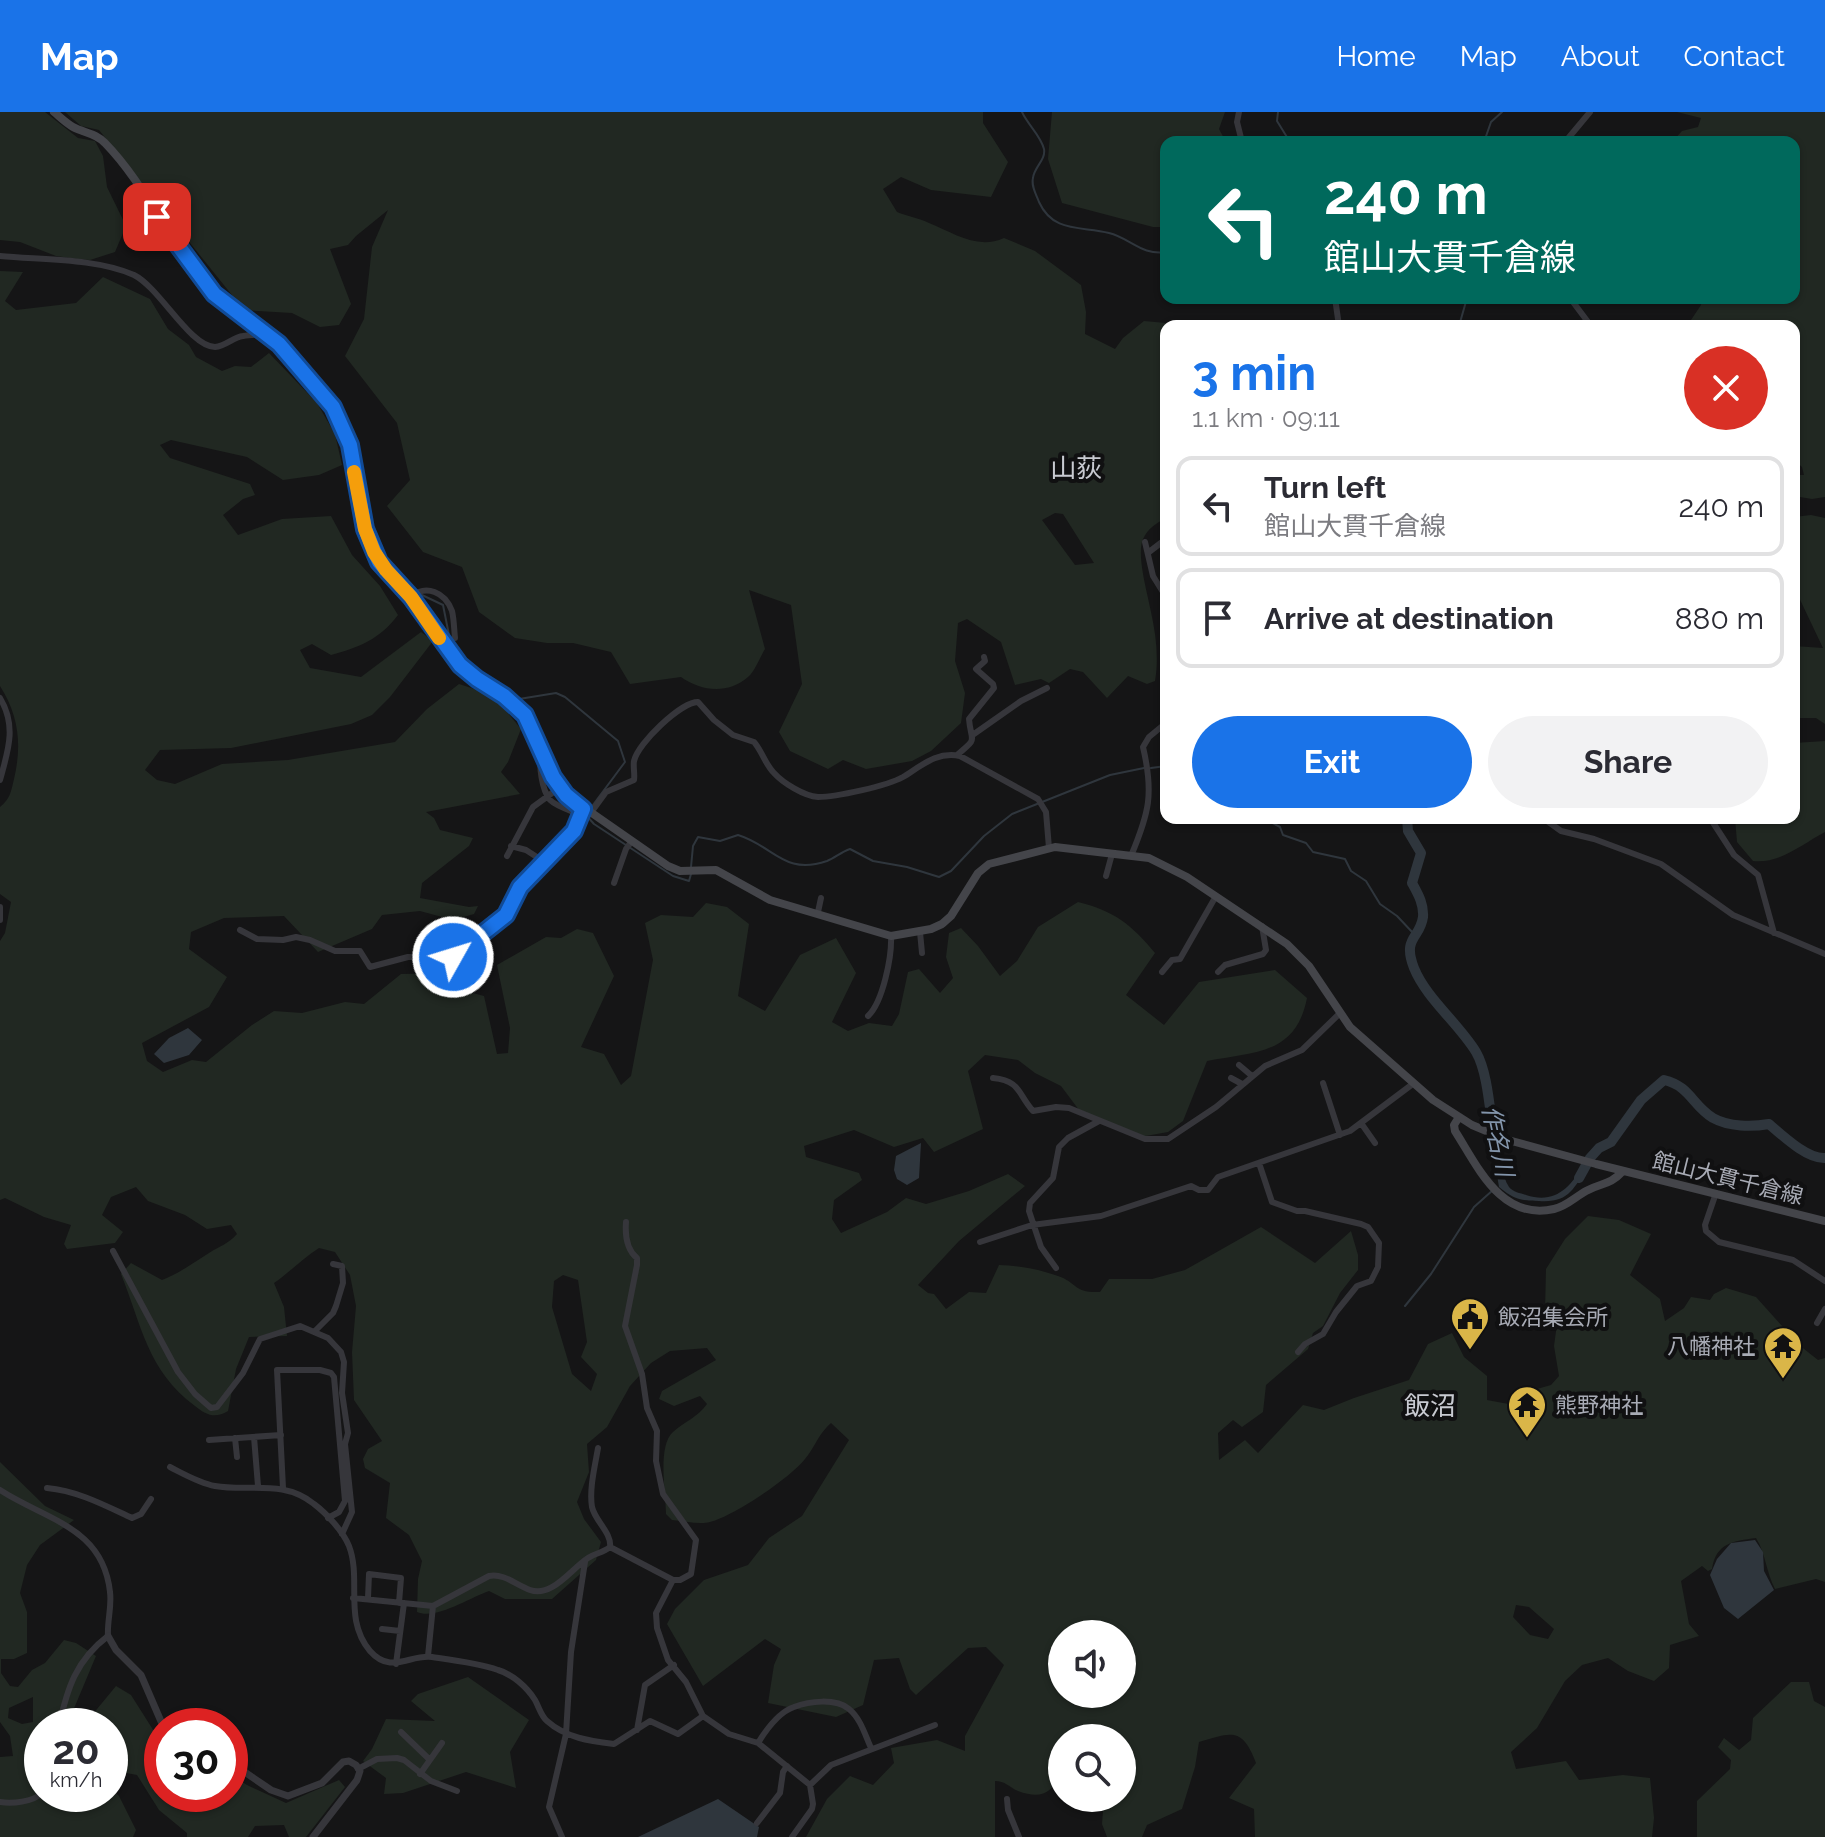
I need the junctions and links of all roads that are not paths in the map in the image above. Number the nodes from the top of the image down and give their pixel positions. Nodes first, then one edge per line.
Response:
1 (54, 112) edge
2 (1239, 112) edge
3 (1590, 112) edge
4 (1240, 136) edge
5 (1570, 136) edge
6 (0, 256) edge
7 (268, 334) junction
8 (1145, 542) dead end
9 (1160, 544) edge
10 (1149, 552) junction
11 (1160, 587) edge
12 (414, 594) junction
13 (455, 638) dead end
14 (984, 657) dead end
15 (1047, 688) dead end
16 (0, 698) edge
17 (1160, 728) edge
18 (974, 734) junction
19 (542, 753) junction
20 (957, 755) junction
21 (0, 780) edge
22 (559, 788) junction
23 (548, 795) junction
24 (585, 812) junction
25 (1551, 824) edge
26 (1714, 824) edge
27 (511, 846) junction
28 (629, 846) junction
29 (1049, 848) junction
30 (1112, 854) junction
31 (507, 856) dead end
32 (1131, 856) junction
33 (543, 861) junction
34 (1106, 876) dead end
35 (614, 883) dead end
36 (1216, 896) junction
37 (821, 898) dead end
38 (0, 907) edge
39 (818, 912) junction
40 (0, 920) edge
41 (1262, 926) junction
42 (240, 930) dead end
43 (920, 932) junction
44 (1774, 933) junction
45 (891, 936) junction
46 (922, 953) dead end
47 (1825, 954) edge
48 (877, 962) dead end
49 (888, 966) junction
50 (1162, 972) dead end
51 (1218, 972) dead end
52 (1339, 1014) junction
53 (868, 1016) dead end
54 (1239, 1065) dead end
55 (1252, 1076) junction
56 (993, 1078) dead end
57 (1231, 1078) dead end
58 (1323, 1083) dead end
59 (1414, 1083) junction
60 (1242, 1084) junction
61 (1459, 1117) junction
62 (1099, 1121) junction
63 (1361, 1123) junction
64 (1340, 1135) junction
65 (1375, 1143) dead end
66 (1259, 1163) junction
67 (1623, 1171) junction
68 (1716, 1193) junction
69 (1825, 1221) edge
70 (626, 1222) dead end
71 (1032, 1225) junction
72 (980, 1242) dead end
73 (113, 1251) dead end
74 (333, 1264) dead end
75 (1056, 1268) dead end
76 (1825, 1281) edge
77 (1825, 1309) edge
78 (1817, 1323) dead end
79 (315, 1331) junction
80 (1298, 1352) dead end
81 (281, 1435) junction
82 (254, 1437) junction
83 (235, 1438) junction
84 (209, 1440) dead end
85 (598, 1448) dead end
86 (237, 1457) dead end
87 (170, 1467) dead end
88 (258, 1486) junction
89 (47, 1488) dead end
90 (283, 1488) junction
91 (0, 1490) edge
92 (151, 1499) dead end
93 (328, 1518) junction
94 (342, 1534) junction
95 (610, 1547) junction
96 (585, 1561) junction
97 (673, 1580) junction
98 (353, 1598) junction
99 (368, 1598) junction
100 (401, 1603) junction
101 (433, 1606) junction
102 (382, 1629) dead end
103 (400, 1631) junction
104 (108, 1636) junction
105 (428, 1656) junction
106 (396, 1664) junction
107 (674, 1665) junction
108 (63, 1708) edge
109 (155, 1708) edge
110 (703, 1716) junction
111 (935, 1725) dead end
112 (637, 1730) junction
113 (401, 1732) dead end
114 (566, 1734) junction
115 (442, 1743) dead end
116 (758, 1743) junction
117 (871, 1748) junction
118 (430, 1760) junction
119 (787, 1766) junction
120 (358, 1769) junction
121 (248, 1774) edge
122 (420, 1774) junction
123 (810, 1785) junction
124 (457, 1791) dead end
125 (1007, 1799) dead end
126 (24, 1801) edge
127 (0, 1802) edge
128 (757, 1823) dead end
129 (313, 1837) edge
130 (562, 1837) edge
131 (792, 1837) edge
132 (1018, 1837) edge

1 - 7 main road, 館山大貫千倉線
2 - 4 street
3 - 5 street
6 - 7 street
7 - 12 main road, 館山大貫千倉線
8 - 10 street
9 - 10 street
10 - 11 street
12 - 13 street
12 - 19 main road, 館山大貫千倉線
14 - 18 street
15 - 18 street
16 - 21 street
17 - 32 street
18 - 20 street
19 - 22 main road, 館山大貫千倉線
19 - 23 street
20 - 24 street
20 - 29 street
22 - 23 street
22 - 24 main road, 館山大貫千倉線
23 - 24 street
23 - 27 street
24 - 28 main road, 館山大貫千倉線
24 - 33 street
25 - 44 street
26 - 44 street
27 - 31 street
27 - 33 street
28 - 35 street
28 - 39 main road, 館山大貫千倉線
29 - 30 main road, 館山大貫千倉線
29 - 43 main road, 館山大貫千倉線
30 - 32 main road, 館山大貫千倉線
30 - 34 street
32 - 36 main road, 館山大貫千倉線
33 - 42 street
36 - 41 main road, 館山大貫千倉線
36 - 50 street
37 - 39 street
38 - 40 street
39 - 45 main road, 館山大貫千倉線
41 - 51 street
41 - 52 main road, 館山大貫千倉線
43 - 45 main road, 館山大貫千倉線
43 - 46 street
44 - 47 street
45 - 49 street
48 - 49 street
49 - 53 street
52 - 55 street
52 - 59 main road, 館山大貫千倉線
54 - 55 street
55 - 60 street
56 - 62 street
57 - 60 street
58 - 64 street
59 - 61 main road, 館山大貫千倉線
59 - 63 street
60 - 62 street
61 - 67 main road, 館山大貫千倉線
61 - 67 main road, 館山大貫千倉線
62 - 71 street
63 - 64 street
63 - 65 street
64 - 66 street
66 - 71 street
66 - 80 street
67 - 68 main road, 館山大貫千倉線
68 - 69 main road, 館山大貫千倉線
68 - 76 street
70 - 97 street
71 - 72 street
71 - 75 street
73 - 79 street
74 - 79 street
77 - 78 street
79 - 94 street
81 - 82 street
81 - 90 street
81 - 93 street
82 - 83 street
82 - 88 street
83 - 84 street
83 - 86 street
85 - 95 street
87 - 88 street
88 - 90 street
89 - 92 street
90 - 93 street
91 - 104 street
93 - 94 street
94 - 98 street
95 - 96 street
95 - 97 street
96 - 101 street
96 - 114 street
97 - 107 street
98 - 99 street
98 - 106 street
99 - 100 street
99 - 100 street
100 - 101 street
100 - 103 street
101 - 105 street
102 - 103 street
103 - 106 street
104 - 108 street
104 - 109 street
105 - 106 street
105 - 114 street
107 - 110 street
107 - 112 street
110 - 112 street
110 - 116 street
111 - 117 street
112 - 114 street
113 - 118 street
114 - 130 street
115 - 118 street
116 - 117 street
116 - 119 street
117 - 123 street
118 - 122 street
119 - 123 street
119 - 128 street
120 - 121 street
120 - 122 street
120 - 129 street
122 - 124 street
123 - 131 street
125 - 132 street
126 - 127 street

